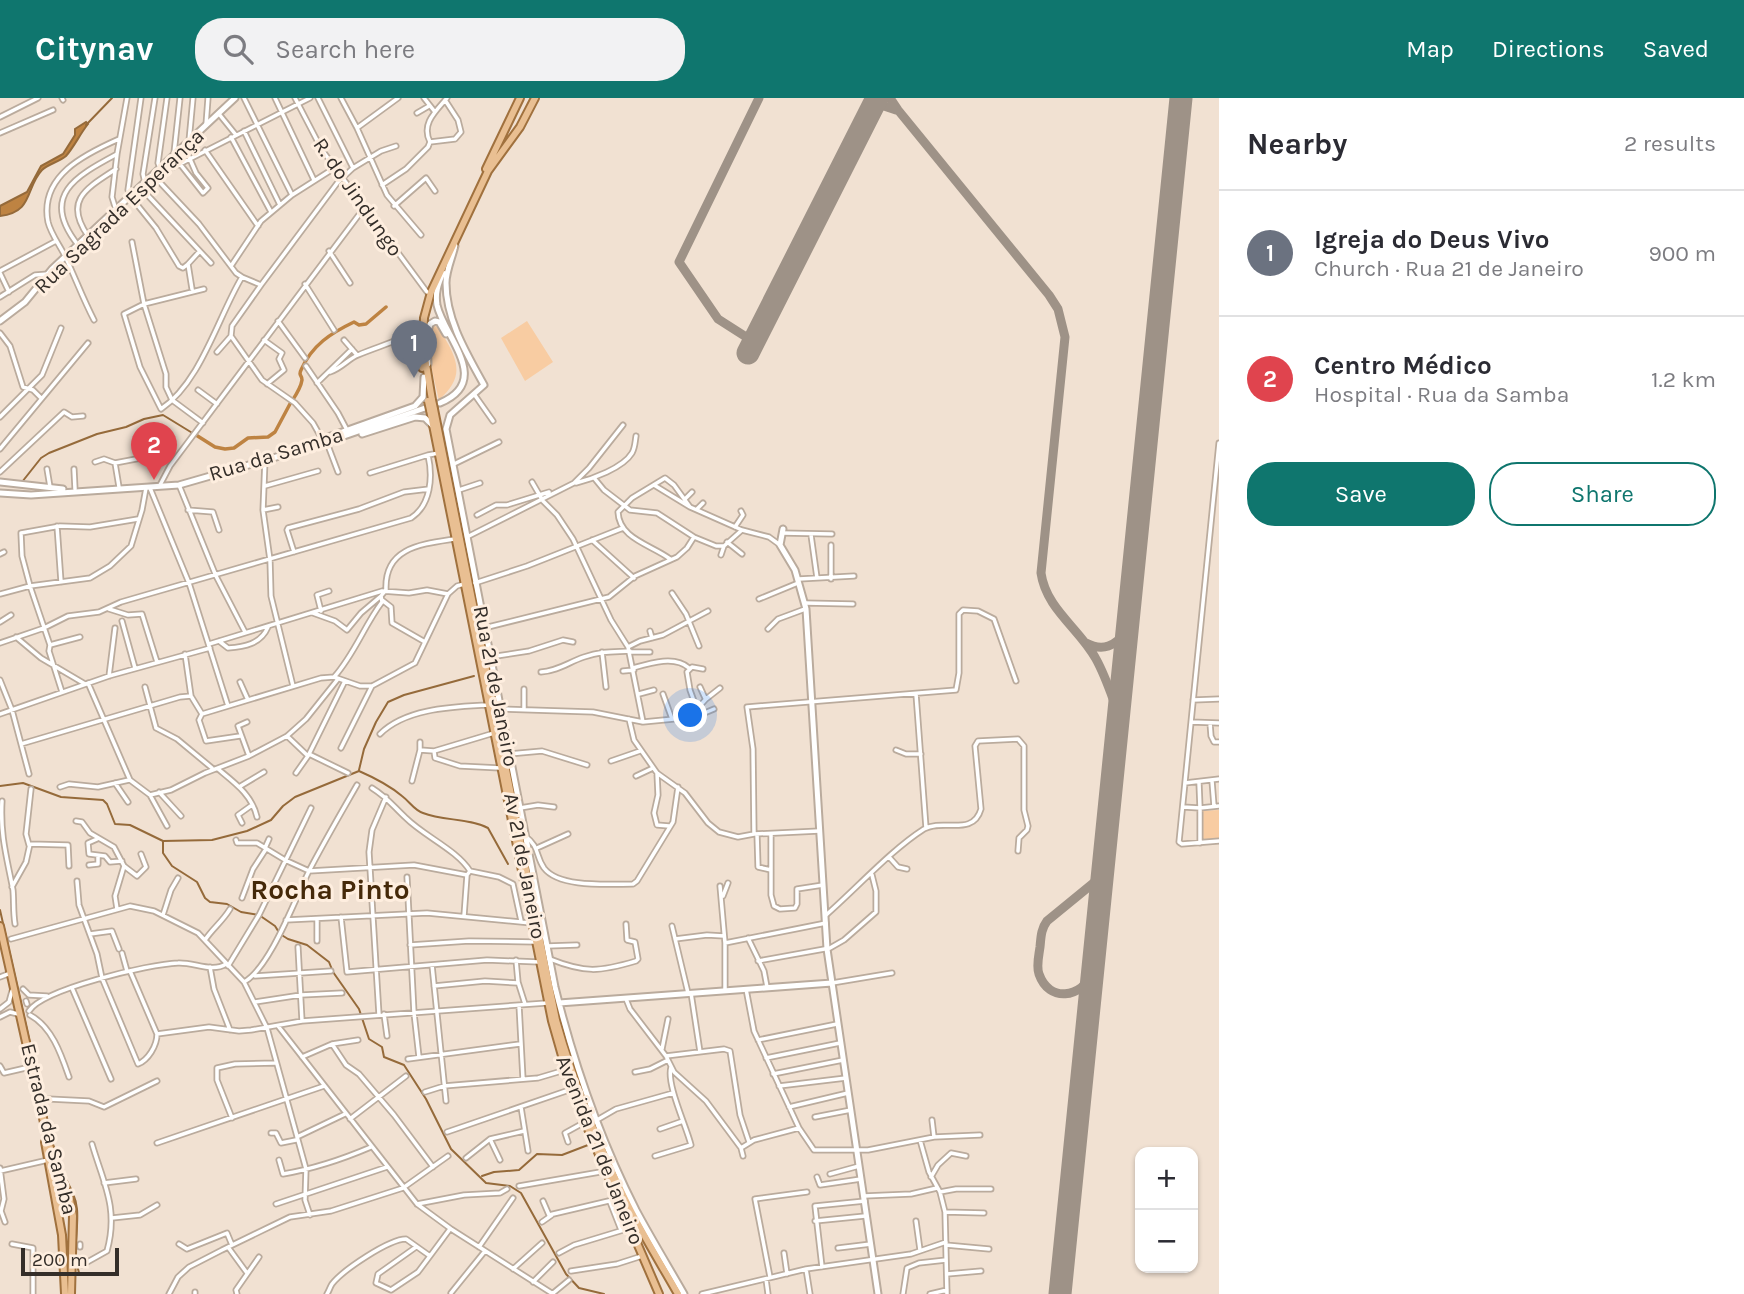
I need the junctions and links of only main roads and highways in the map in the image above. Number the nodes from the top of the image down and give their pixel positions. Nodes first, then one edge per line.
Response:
1 (520, 98) edge
2 (525, 98) edge
3 (534, 98) edge
4 (503, 133) junction
5 (513, 137) junction
6 (426, 379) junction
7 (432, 405) junction
8 (487, 677) joint
9 (0, 926) edge
10 (0, 942) edge
11 (547, 1003) joint
12 (554, 1009) joint
13 (73, 1216) junction
14 (59, 1218) junction
15 (66, 1293) edge
16 (657, 1294) edge
17 (678, 1294) edge

1 - 4 main road
2 - 3 main road
3 - 5 main road
4 - 5 main road
4 - 6 main road
5 - 6 main road
6 - 7 main road
7 - 8 main road, Rua 21 de Janeiro
7 - 11 main road, Rua 21 de Janeiro
8 - 12 main road, Av 21 de Janeiro
9 - 13 main road, Estrada da Samba
10 - 14 main road, Estrada da Samba
11 - 16 main road, Avenida 21 de Janeiro
12 - 17 main road, Avenida 21 de Janeiro
13 - 14 main road
13 - 15 main road, Estrada da Samba
14 - 15 main road, Estrada da Samba

